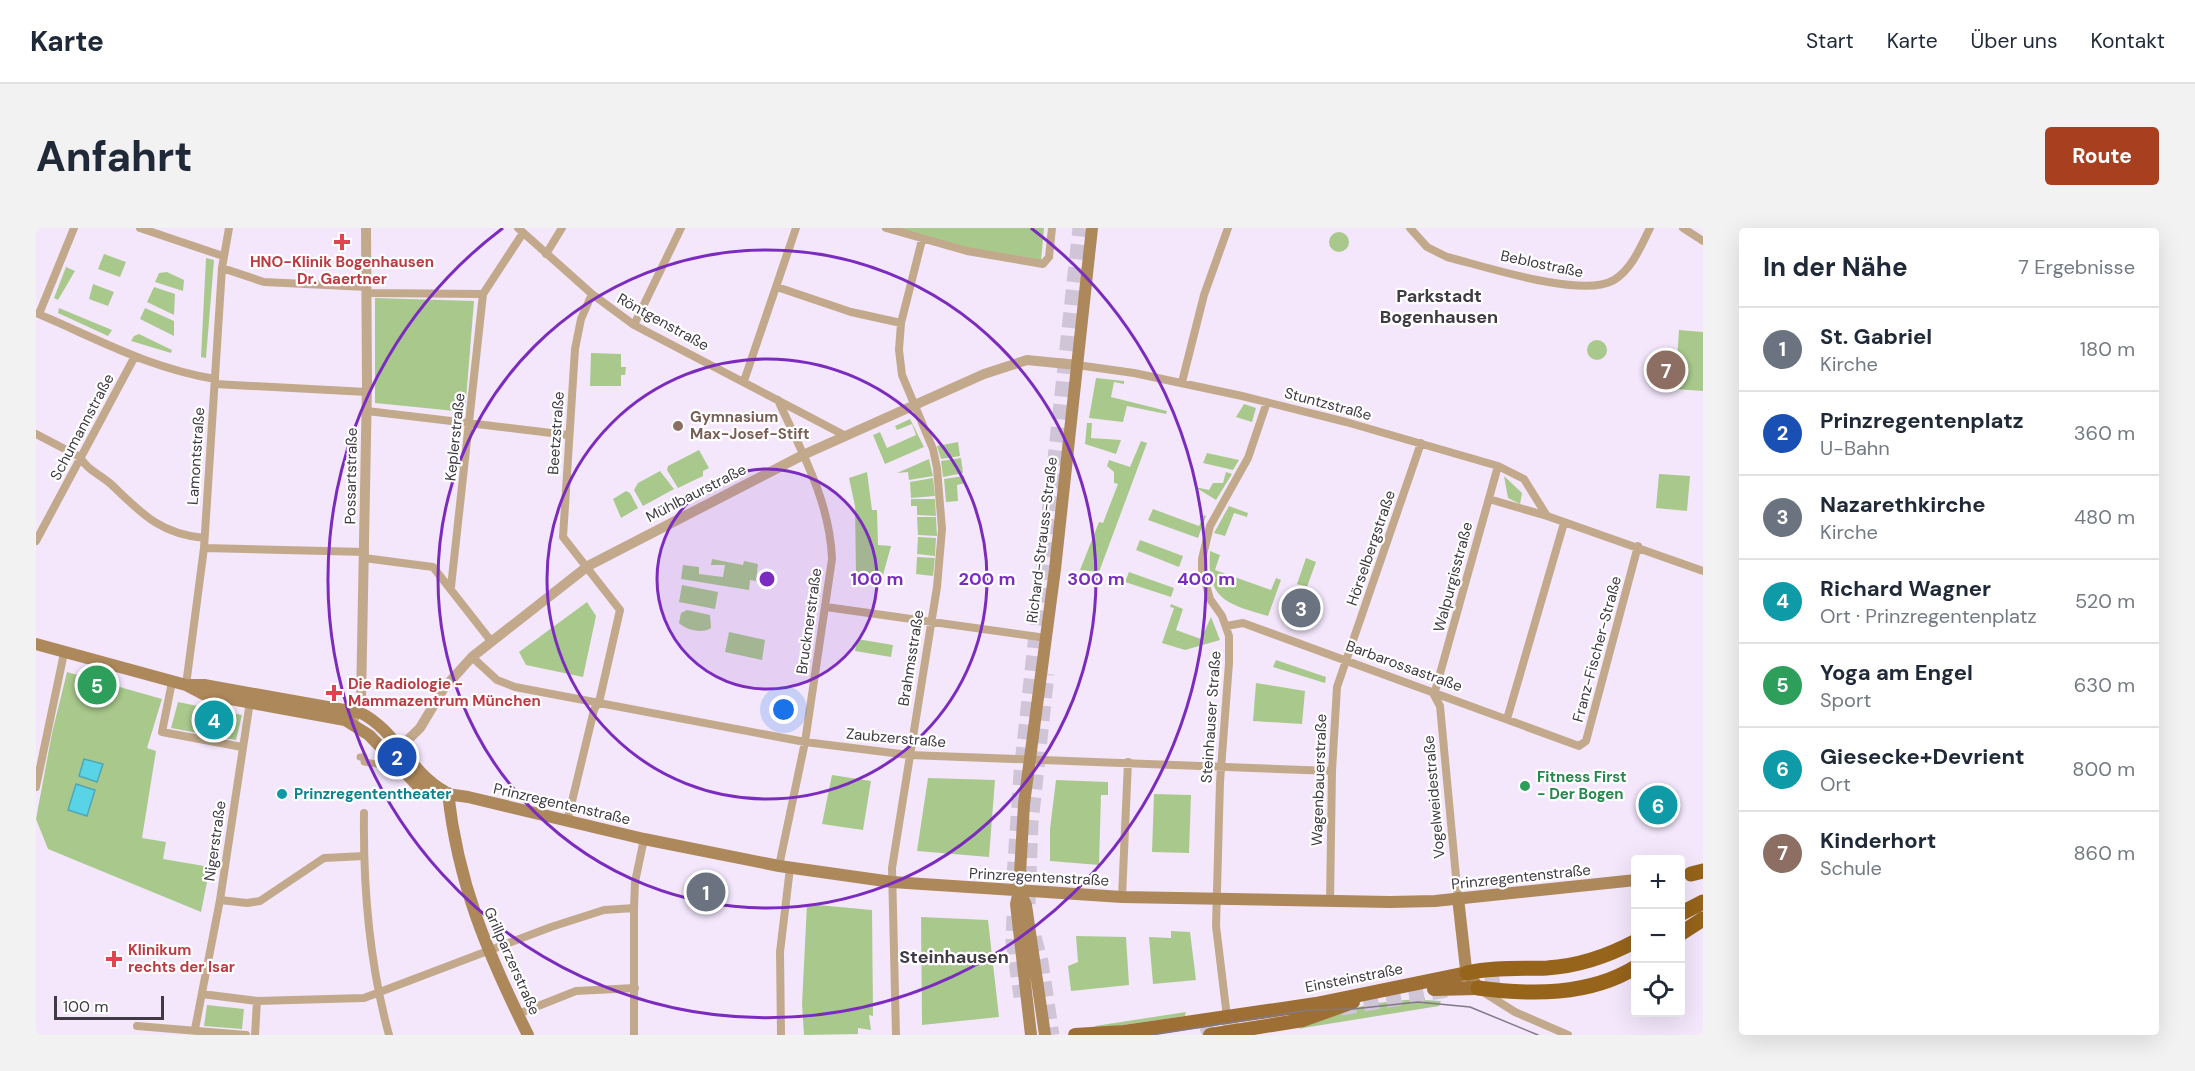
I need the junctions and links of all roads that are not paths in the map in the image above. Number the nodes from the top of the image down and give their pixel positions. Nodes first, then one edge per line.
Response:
1 (74, 228) edge
2 (140, 228) edge
3 (229, 228) edge
4 (366, 228) edge
5 (562, 228) edge
6 (681, 228) edge
7 (796, 228) edge
8 (886, 228) edge
9 (1052, 228) edge
10 (1092, 228) edge
11 (1228, 228) edge
12 (1410, 228) edge
13 (1650, 228) edge
14 (1683, 228) edge
15 (520, 230) edge
16 (922, 240) junction
17 (1703, 241) edge
18 (546, 254) junction
19 (223, 256) junction
20 (222, 268) junction
21 (777, 287) junction
22 (368, 290) junction
23 (483, 294) junction
24 (592, 294) junction
25 (37, 313) edge
26 (901, 323) junction
27 (634, 325) junction
28 (135, 358) junction
29 (1077, 365) junction
30 (744, 381) junction
31 (215, 382) junction
32 (1182, 382) junction
33 (367, 392) junction
34 (778, 400) junction
35 (1267, 402) junction
36 (914, 405) junction
37 (367, 411) junction
38 (470, 421) junction
39 (36, 434) edge
40 (568, 435) junction
41 (844, 435) junction
42 (1421, 443) junction
43 (803, 455) junction
44 (80, 457) junction
45 (1498, 466) junction
46 (1489, 499) junction
47 (1547, 516) junction
48 (1564, 523) junction
49 (204, 538) junction
50 (36, 541) edge
51 (1638, 546) junction
52 (204, 548) junction
53 (364, 555) junction
54 (588, 566) junction
55 (1703, 571) edge
56 (450, 587) junction
57 (826, 607) junction
58 (929, 622) junction
59 (1226, 626) junction
60 (1046, 638) junction
61 (491, 641) junction
62 (36, 644) edge
63 (64, 653) junction
64 (472, 657) junction
65 (1346, 662) junction
66 (172, 682) junction
67 (186, 686) junction
68 (1434, 695) junction
69 (253, 698) junction
70 (598, 704) junction
71 (355, 718) junction
72 (1507, 719) junction
73 (805, 742) junction
74 (1570, 744) joint
75 (242, 747) junction
76 (909, 755) junction
77 (360, 757) dead end
78 (393, 757) junction
79 (1029, 761) junction
80 (1128, 762) junction
81 (1221, 766) junction
82 (1332, 771) junction
83 (36, 787) edge
84 (448, 794) junction
85 (364, 813) dead end
86 (567, 822) junction
87 (644, 839) junction
88 (364, 856) junction
89 (784, 867) junction
90 (1631, 880) edge
91 (892, 882) junction
92 (1019, 891) junction
93 (1122, 897) junction
94 (1458, 898) junction
95 (220, 900) junction
96 (1216, 900) junction
97 (1330, 901) junction
98 (634, 908) junction
99 (1702, 908) edge
100 (1685, 913) edge
101 (1685, 917) edge
102 (1685, 928) edge
103 (1631, 943) edge
104 (487, 949) junction
105 (1631, 952) edge
106 (1631, 961) edge
107 (1631, 969) edge
108 (1467, 973) junction
109 (1501, 980) junction
110 (635, 988) junction
111 (1478, 988) junction
112 (202, 993) junction
113 (378, 994) junction
114 (257, 1001) junction
115 (518, 1014) junction
116 (1227, 1017) junction
117 (137, 1026) dead end
118 (195, 1029) junction
119 (246, 1035) edge
120 (255, 1035) edge
121 (389, 1035) edge
122 (528, 1035) edge
123 (634, 1035) edge
124 (781, 1035) edge
125 (896, 1035) edge
126 (1031, 1035) edge
127 (1045, 1035) edge
128 (1075, 1035) edge
129 (1210, 1035) edge
130 (1568, 1035) edge

1 - 25 street
2 - 19 street
3 - 19 street, Lamontstraße
4 - 22 street, Possartstraße
5 - 18 street
6 - 27 street
7 - 21 street
8 - 16 street
9 - 16 street
10 - 29 main road, Richard-Strauss-Straße
11 - 32 street
12 - 13 street, Beblostraße
14 - 17 street
15 - 18 street, Röntgenstraße
15 - 23 street, Keplerstraße
16 - 26 street, Brahmsstraße
18 - 24 street, Röntgenstraße
19 - 20 street, Lamontstraße
20 - 22 street
20 - 31 street, Lamontstraße
21 - 26 street
21 - 30 street
22 - 23 street
22 - 33 street, Possartstraße
23 - 38 street, Keplerstraße
24 - 27 street, Röntgenstraße
24 - 40 street, Beetzstraße
25 - 28 street
26 - 36 street, Brahmsstraße
27 - 30 street, Röntgenstraße
28 - 31 street
28 - 44 street, Schumannstraße
29 - 32 street, Stuntzstraße
29 - 36 street, Mühlbaurstraße
29 - 60 main road, Richard-Strauss-Straße
30 - 34 street, Röntgenstraße
31 - 33 street
31 - 49 street, Lamontstraße
32 - 35 street, Stuntzstraße
33 - 37 street, Possartstraße
34 - 41 street, Röntgenstraße
34 - 43 street
35 - 42 street, Stuntzstraße
35 - 59 street, Steinhauser Straße
36 - 41 street, Mühlbaurstraße
36 - 58 street, Brahmsstraße
37 - 38 street
37 - 53 street, Possartstraße
38 - 40 street
38 - 56 street, Keplerstraße
39 - 44 street
40 - 54 street, Beetzstraße
41 - 43 street, Mühlbaurstraße
42 - 45 street, Stuntzstraße
42 - 65 street, Hörselbergstraße
43 - 54 street, Mühlbaurstraße
43 - 57 street, Brucknerstraße
44 - 49 street
44 - 50 street, Schumannstraße
45 - 46 street, Walpurgisstraße
45 - 47 street, Stuntzstraße
46 - 47 street
46 - 68 street, Walpurgisstraße
47 - 48 street
48 - 51 street
48 - 72 street
49 - 52 street, Lamontstraße
51 - 55 street
51 - 74 street, Franz-Fischer-Straße
52 - 53 street
52 - 67 street, Lamontstraße
53 - 56 street
53 - 71 street, Possartstraße
54 - 61 street, Mühlbaurstraße
54 - 70 street, Beetzstraße
56 - 61 street
57 - 58 street
57 - 73 street, Brucknerstraße
58 - 60 street
58 - 76 street, Brahmsstraße
59 - 65 street, Barbarossastraße
59 - 81 street, Steinhauser Straße
60 - 79 main road, Richard-Strauss-Straße
61 - 64 street, Mühlbaurstraße
62 - 63 main road, Prinzregentenstraße
63 - 66 main road, Prinzregentenstraße
63 - 83 street
64 - 70 street, Zaubzerstraße
64 - 78 street, Mühlbaurstraße
65 - 68 street, Barbarossastraße
65 - 82 street, Wagenbauerstraße
66 - 67 main road, Prinzregentenstraße
66 - 75 street
67 - 69 main road, Prinzregentenstraße
68 - 72 street, Barbarossastraße
68 - 94 street, Vogelweidestraße
69 - 71 main road, Prinzregentenstraße
69 - 75 street, Nigerstraße
70 - 73 street, Zaubzerstraße
70 - 86 street, Beetzstraße
71 - 78 main road, Prinzregentenstraße
72 - 74 street, Barbarossastraße
73 - 76 street, Zaubzerstraße
73 - 89 street, Brucknerstraße
75 - 95 street, Nigerstraße
76 - 79 street, Zaubzerstraße
76 - 91 street, Brahmsstraße
77 - 78 street
78 - 84 main road, Prinzregentenstraße
79 - 80 street, Zaubzerstraße
79 - 92 main road, Richard-Strauss-Straße
80 - 81 street, Zaubzerstraße
80 - 93 street
81 - 82 street, Zaubzerstraße
81 - 96 street, Steinhauser Straße
82 - 97 street, Wagenbauerstraße
84 - 86 main road, Prinzregentenstraße
84 - 104 main road, Grillparzerstraße
85 - 88 street
86 - 87 main road, Prinzregentenstraße
87 - 89 main road, Prinzregentenstraße
87 - 98 street
88 - 95 street
88 - 113 street
89 - 91 main road, Prinzregentenstraße
89 - 124 street, Brucknerstraße
90 - 94 main road, Prinzregentenstraße
91 - 92 main road, Prinzregentenstraße
91 - 125 street, Brahmsstraße
92 - 93 main road, Prinzregentenstraße
92 - 126 main road, Richard-Strauss-Straße
92 - 127 main road
93 - 96 main road, Prinzregentenstraße
94 - 97 main road, Prinzregentenstraße
94 - 108 main road
95 - 112 street, Nigerstraße
96 - 97 main road, Prinzregentenstraße
96 - 116 street, Steinhauser Straße
98 - 104 street
98 - 110 street
99 - 100 highway
99 - 101 highway
99 - 102 highway
103 - 109 highway, Einsteinstraße
104 - 113 street
104 - 115 main road, Grillparzerstraße
105 - 109 highway
106 - 109 highway
107 - 109 highway, Einsteinstraße
108 - 109 highway, Einsteinstraße
108 - 111 main road
108 - 116 main road, Einsteinstraße
109 - 111 highway, Einsteinstraße
110 - 115 street
110 - 123 street
111 - 129 main road, Einsteinstraße
111 - 130 street
112 - 114 street
112 - 118 street, Nigerstraße
113 - 114 street
113 - 121 street
114 - 120 street
115 - 122 main road, Grillparzerstraße
116 - 128 main road, Einsteinstraße
117 - 118 street
118 - 119 street

